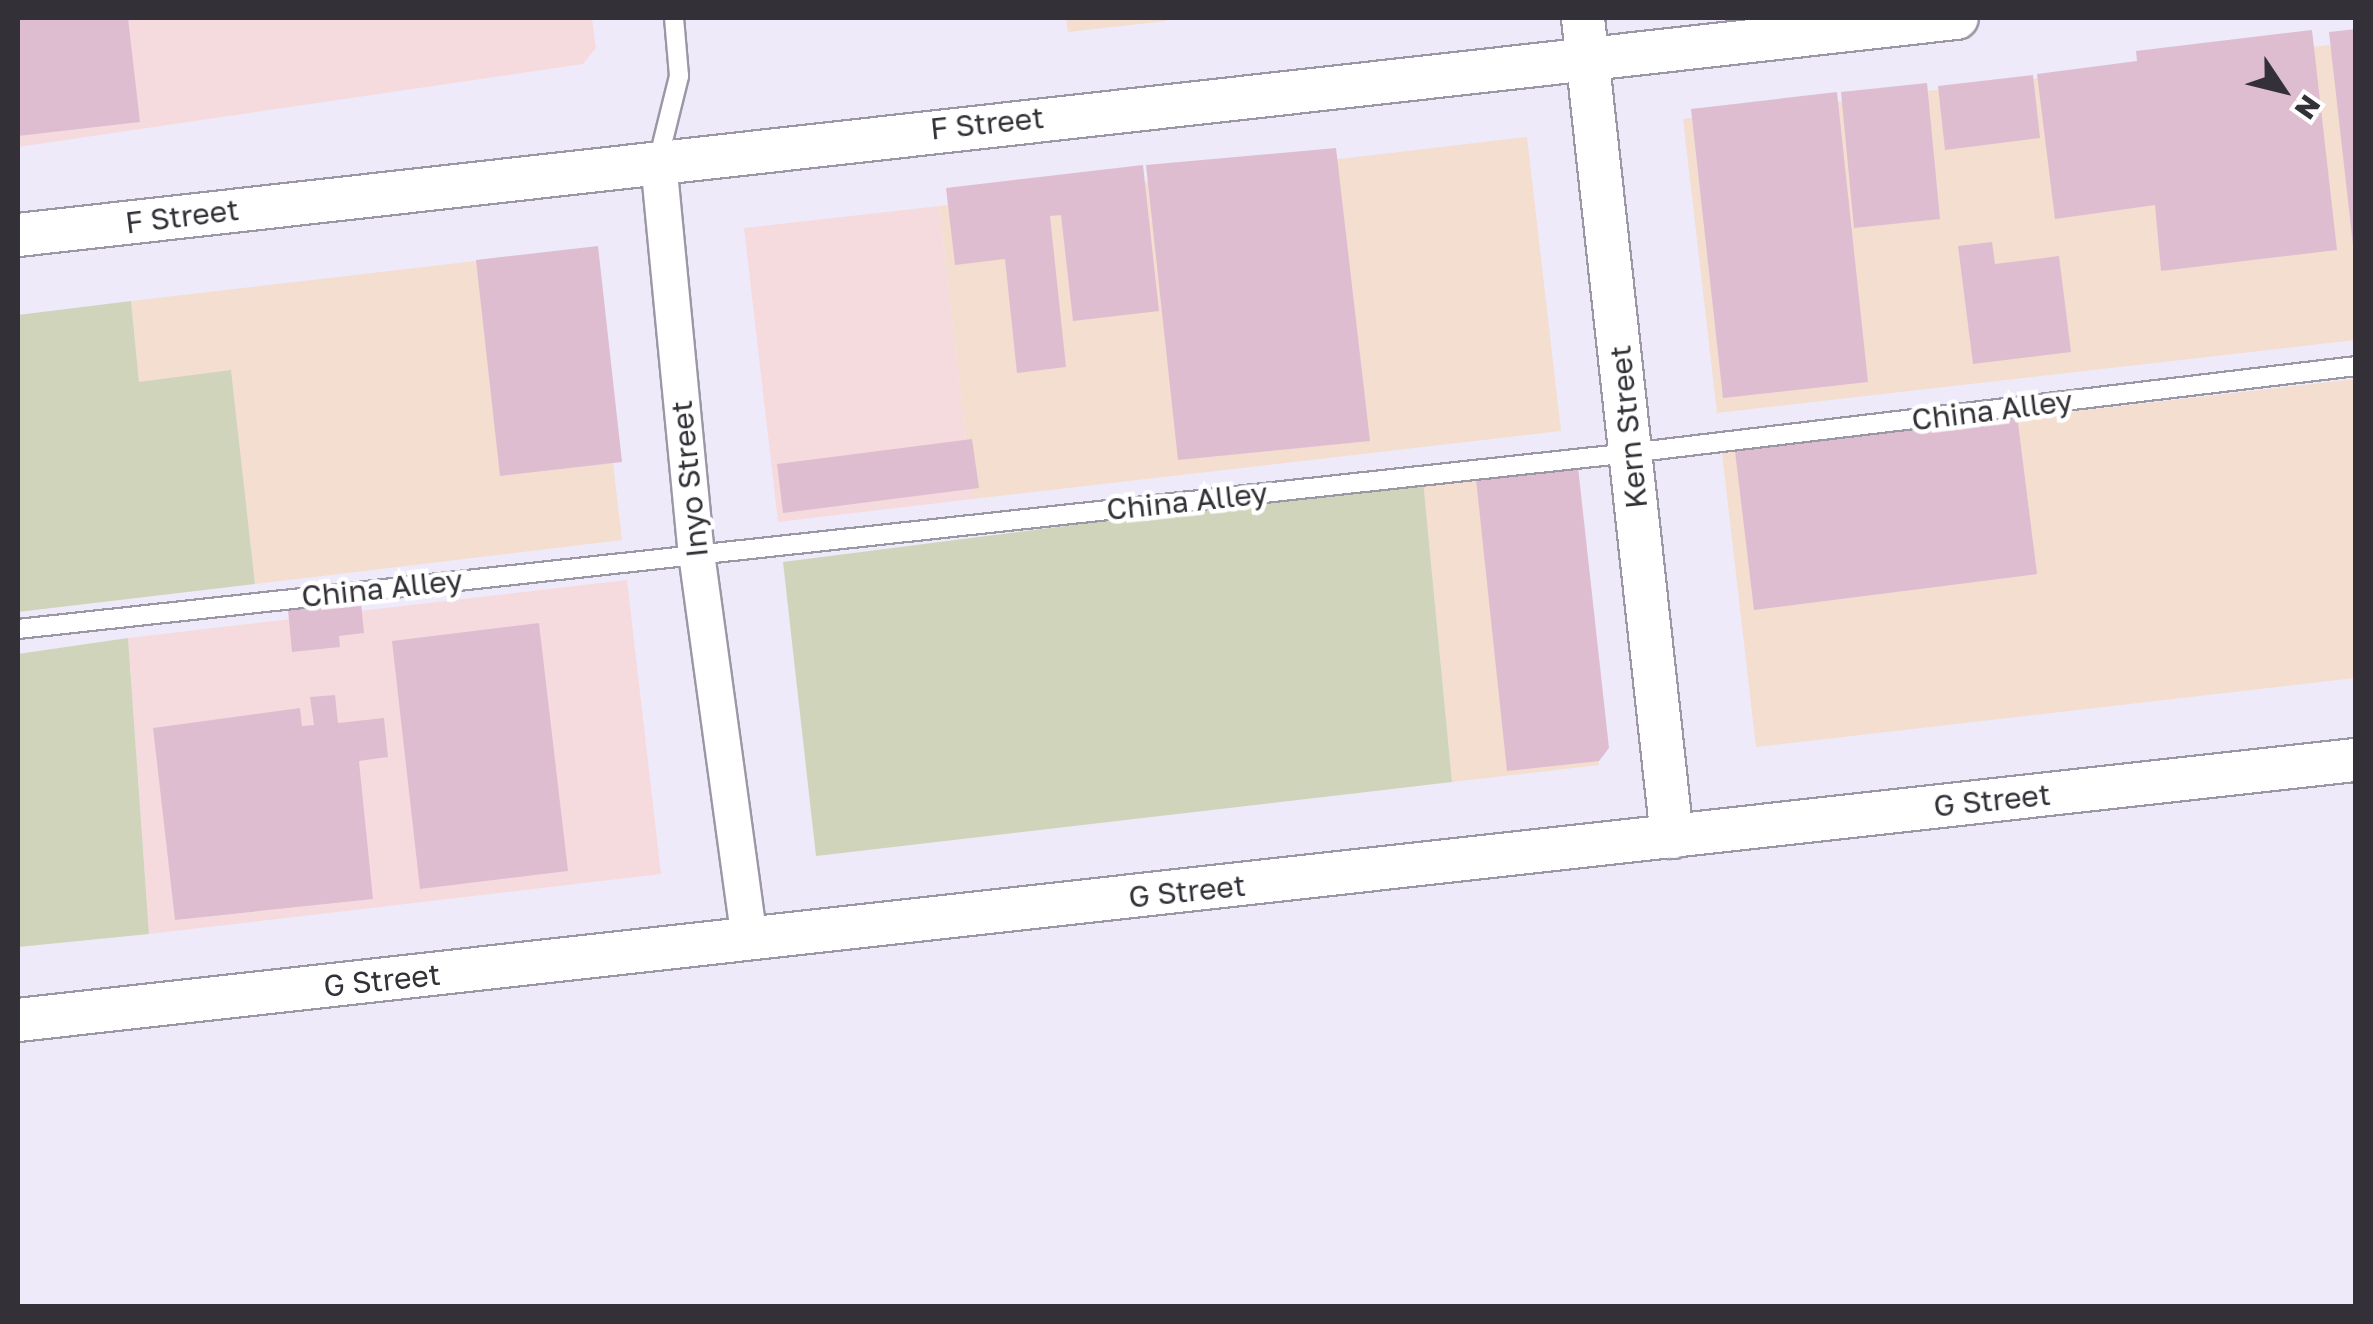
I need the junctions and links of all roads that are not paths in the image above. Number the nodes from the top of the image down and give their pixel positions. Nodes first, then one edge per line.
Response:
1 (674, 18) edge
2 (1957, 18) edge
3 (1585, 36) edge
4 (658, 160) junction
5 (18, 235) edge
6 (2356, 366) edge
7 (1630, 453) junction
8 (696, 554) junction
9 (18, 629) edge
10 (2356, 760) edge
11 (1672, 837) junction
12 (750, 940) junction
13 (18, 1020) edge

1 - 4 lane, Inyo Street
2 - 3 street, F Street
3 - 4 street, F Street
3 - 7 street, Kern Street
4 - 5 street, F Street
4 - 8 street, Inyo Street
6 - 7 lane, China Alley
7 - 8 lane, China Alley
7 - 11 street, Kern Street
8 - 9 lane, China Alley
8 - 12 street, Inyo Street
10 - 11 street, G Street
11 - 12 street, G Street
12 - 13 street, G Street

